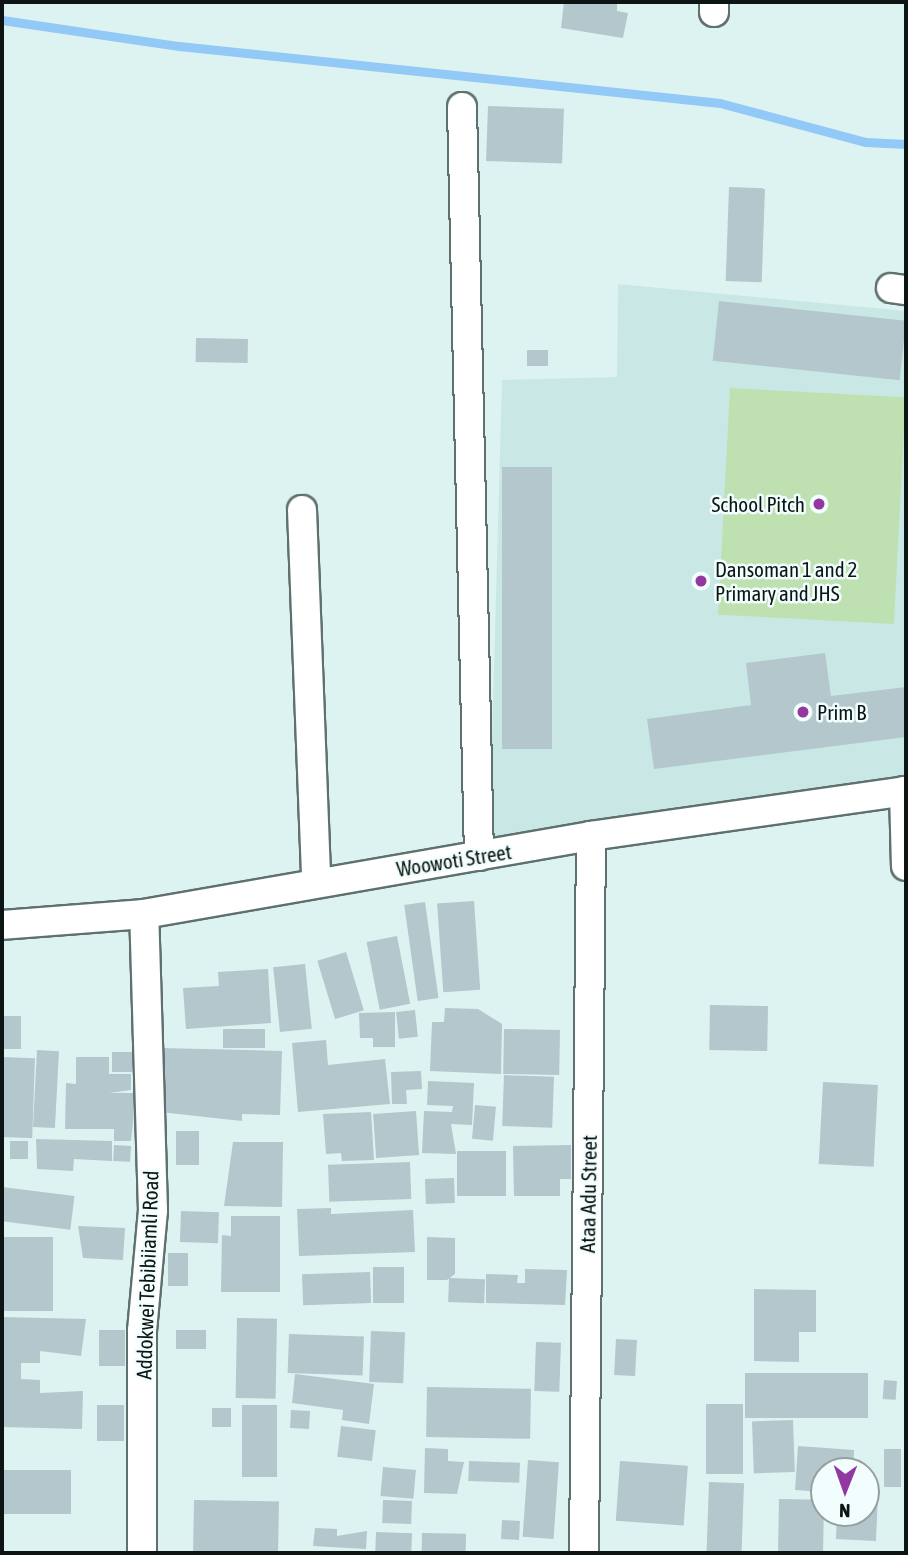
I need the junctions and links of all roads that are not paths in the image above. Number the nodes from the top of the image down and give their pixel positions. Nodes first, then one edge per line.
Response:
1 (462, 107) dead end
2 (302, 510) dead end
3 (905, 791) edge
4 (591, 836) junction
5 (480, 856) junction
6 (906, 866) edge
7 (316, 882) junction
8 (144, 914) junction
9 (4, 929) edge
10 (142, 1553) edge
11 (584, 1553) edge

1 - 5 street
2 - 7 street
3 - 4 street, Woowoti Street
3 - 6 street
4 - 5 street, Woowoti Street
4 - 11 street, Ataa Adu Street
5 - 7 street, Woowoti Street
7 - 8 street, Woowoti Street
8 - 9 street, Woowoti Street
8 - 10 street, Addokwei Tebibiiamli Road

